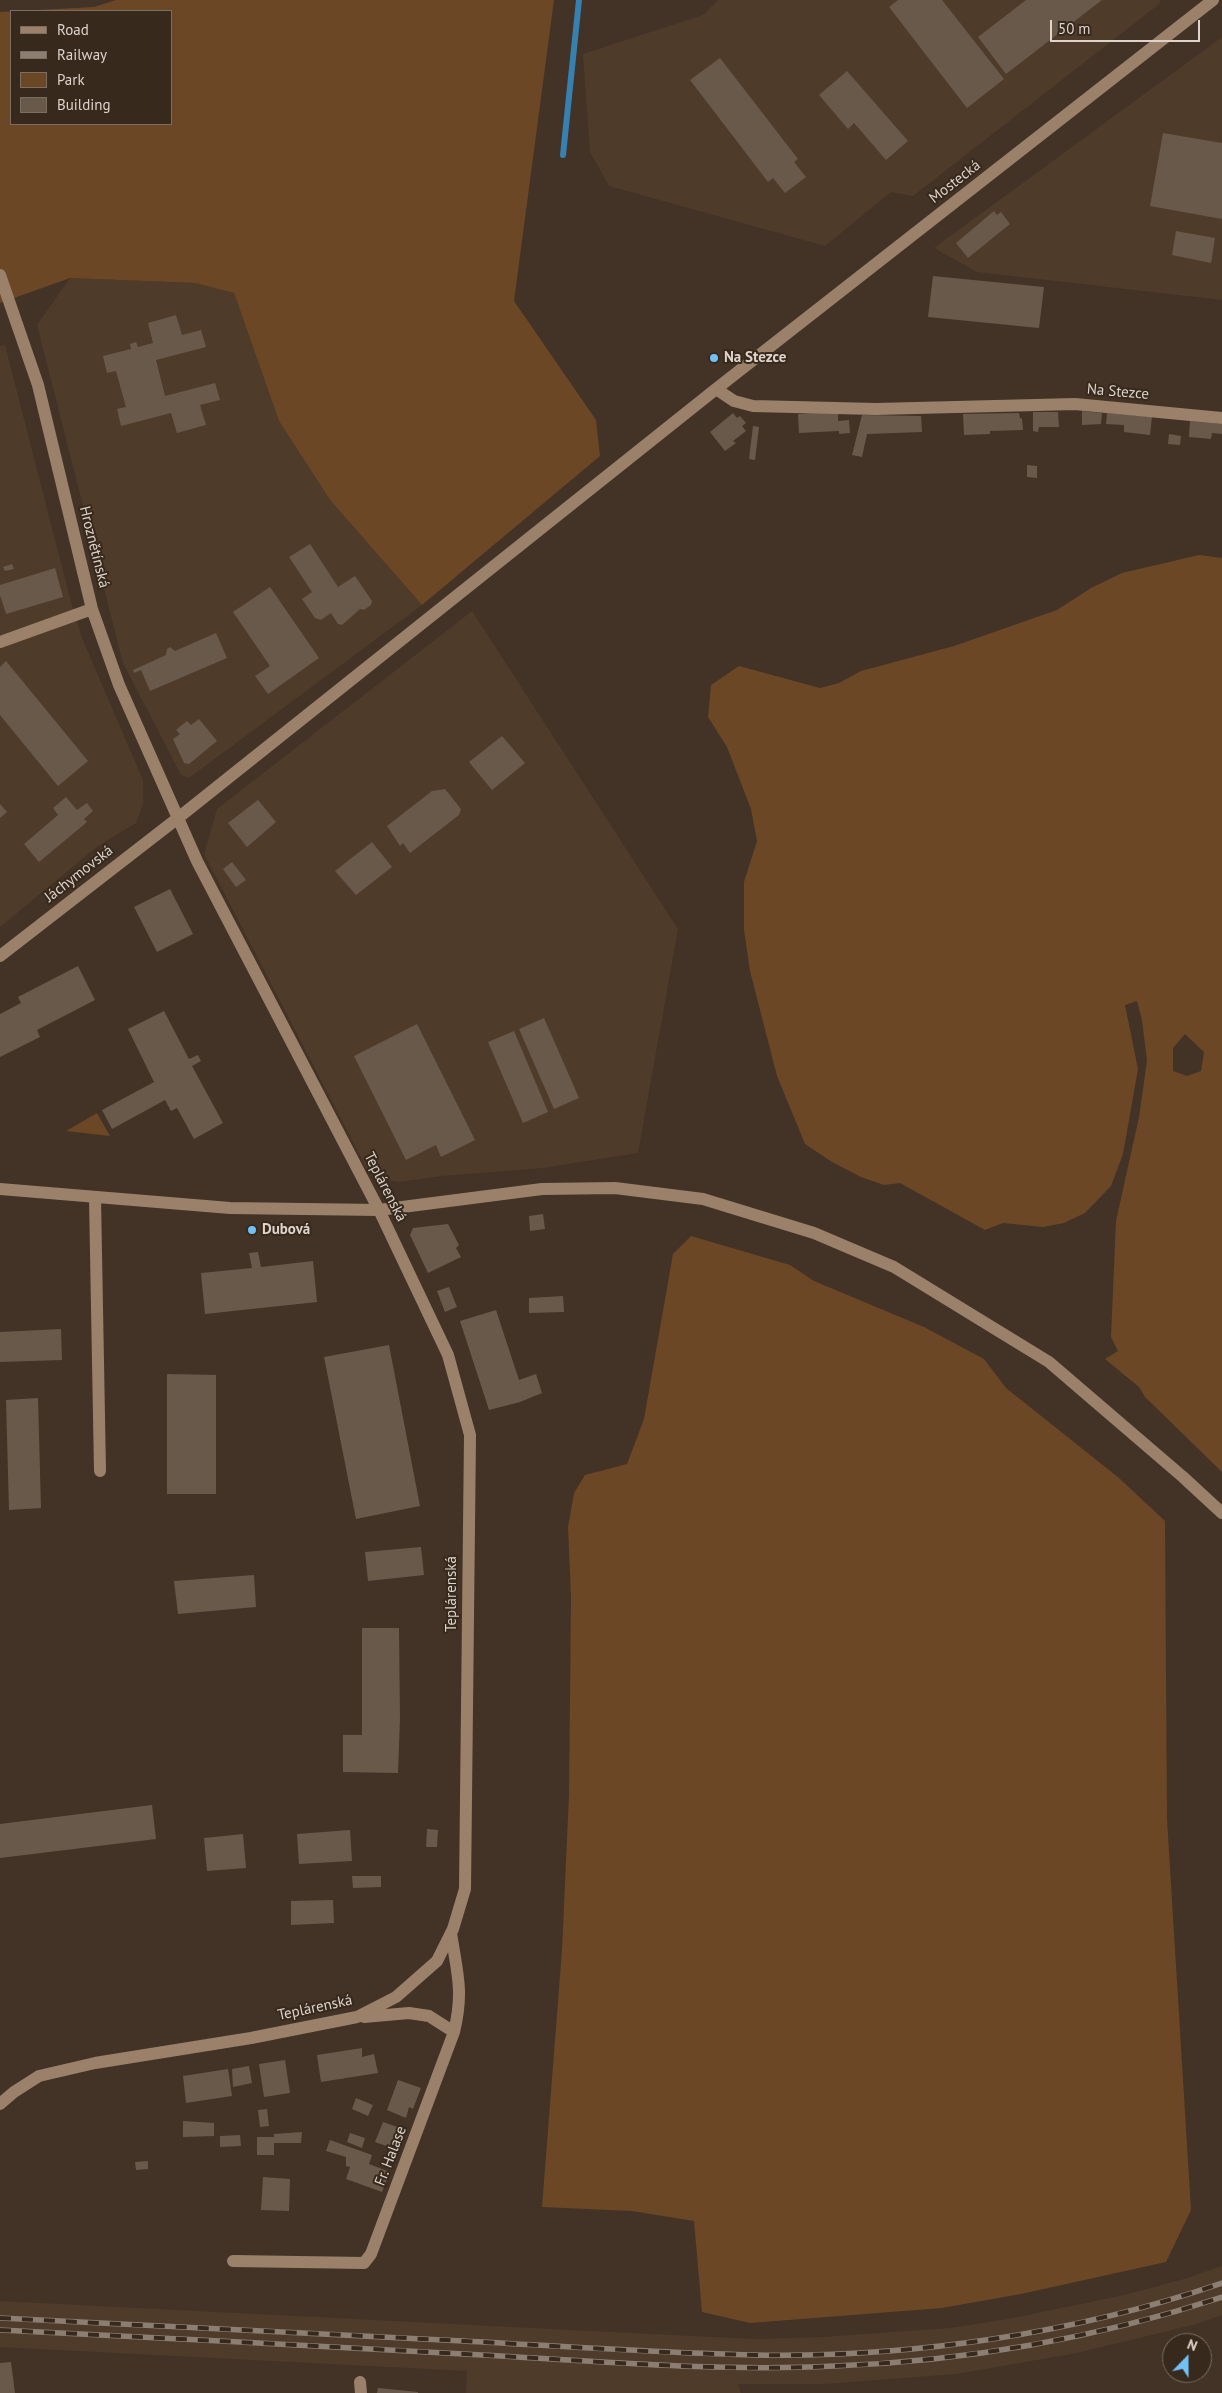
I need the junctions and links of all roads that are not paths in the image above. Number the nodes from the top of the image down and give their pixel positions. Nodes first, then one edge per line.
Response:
1 (1213, 0) edge
2 (0, 276) edge
3 (716, 389) junction
4 (1222, 418) edge
5 (92, 609) junction
6 (0, 642) edge
7 (178, 818) junction
8 (0, 956) edge
9 (0, 1189) edge
10 (95, 1198) junction
11 (379, 1210) junction
12 (100, 1471) dead end
13 (1222, 1513) edge
14 (451, 1933) junction
15 (357, 2017) junction
16 (454, 2032) junction
17 (0, 2104) edge
18 (233, 2261) dead end

1 - 3 street, Mostecká
2 - 5 street, Hroznětínská
3 - 4 street, Na Stezce
3 - 7 street, Mostecká
5 - 6 street
5 - 7 street, Hroznětínská
7 - 8 street, Jáchymovská
7 - 11 street, Teplárenská
9 - 10 street
10 - 11 street
10 - 12 street
11 - 13 street
11 - 14 street, Teplárenská
14 - 15 street, Teplárenská
14 - 16 street
15 - 16 street
15 - 17 street, Teplárenská
16 - 18 street, Fr. Halase

